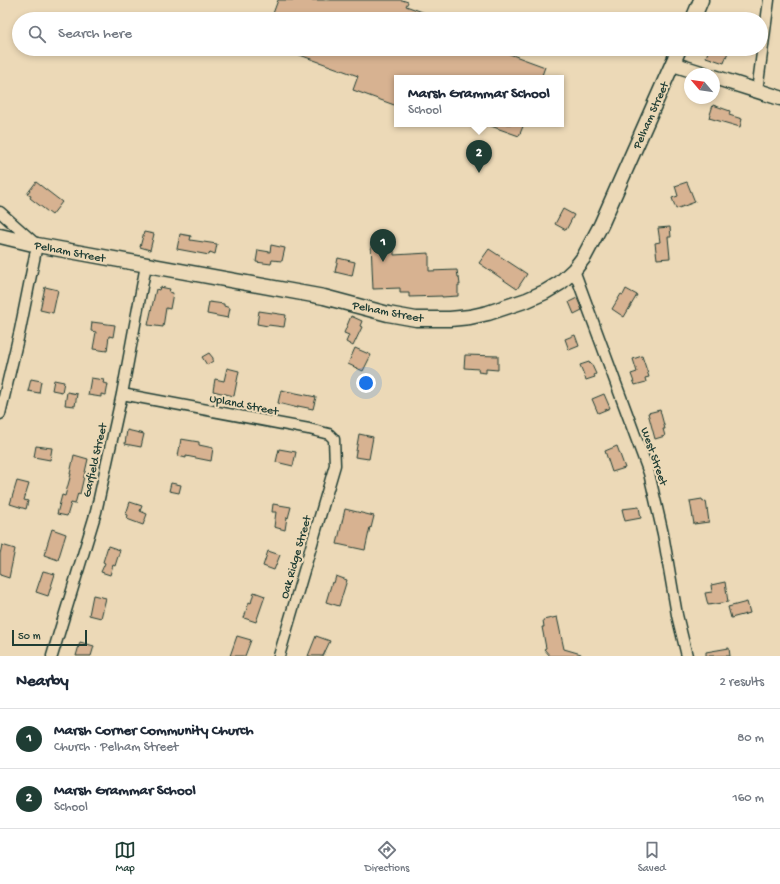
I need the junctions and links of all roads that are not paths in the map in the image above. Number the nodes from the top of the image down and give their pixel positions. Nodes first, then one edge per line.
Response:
1 (701, 0) edge
2 (769, 0) edge
3 (696, 12) edge
4 (767, 12) edge
5 (676, 56) edge
6 (762, 56) edge
7 (673, 64) junction
8 (685, 68) edge
9 (720, 79) edge
10 (757, 91) junction
11 (780, 98) edge
12 (0, 212) edge
13 (0, 236) edge
14 (37, 245) junction
15 (146, 265) junction
16 (574, 270) junction
17 (122, 394) junction
18 (0, 414) edge
19 (335, 465) joint
20 (52, 656) edge
21 (279, 656) edge
22 (687, 656) edge

1 - 3 street
2 - 4 street
5 - 7 street, Pelham Street
6 - 10 street
7 - 8 street
7 - 16 street, Pelham Street
9 - 10 street
10 - 11 street
12 - 14 street
13 - 14 street, Pelham Street
14 - 15 street, Pelham Street
14 - 18 street
15 - 16 street, Pelham Street
15 - 17 street, Garfield Street
16 - 22 street, West Street
17 - 19 street, Upland Street
17 - 20 street, Garfield Street
19 - 21 street, Oak Ridge Street

